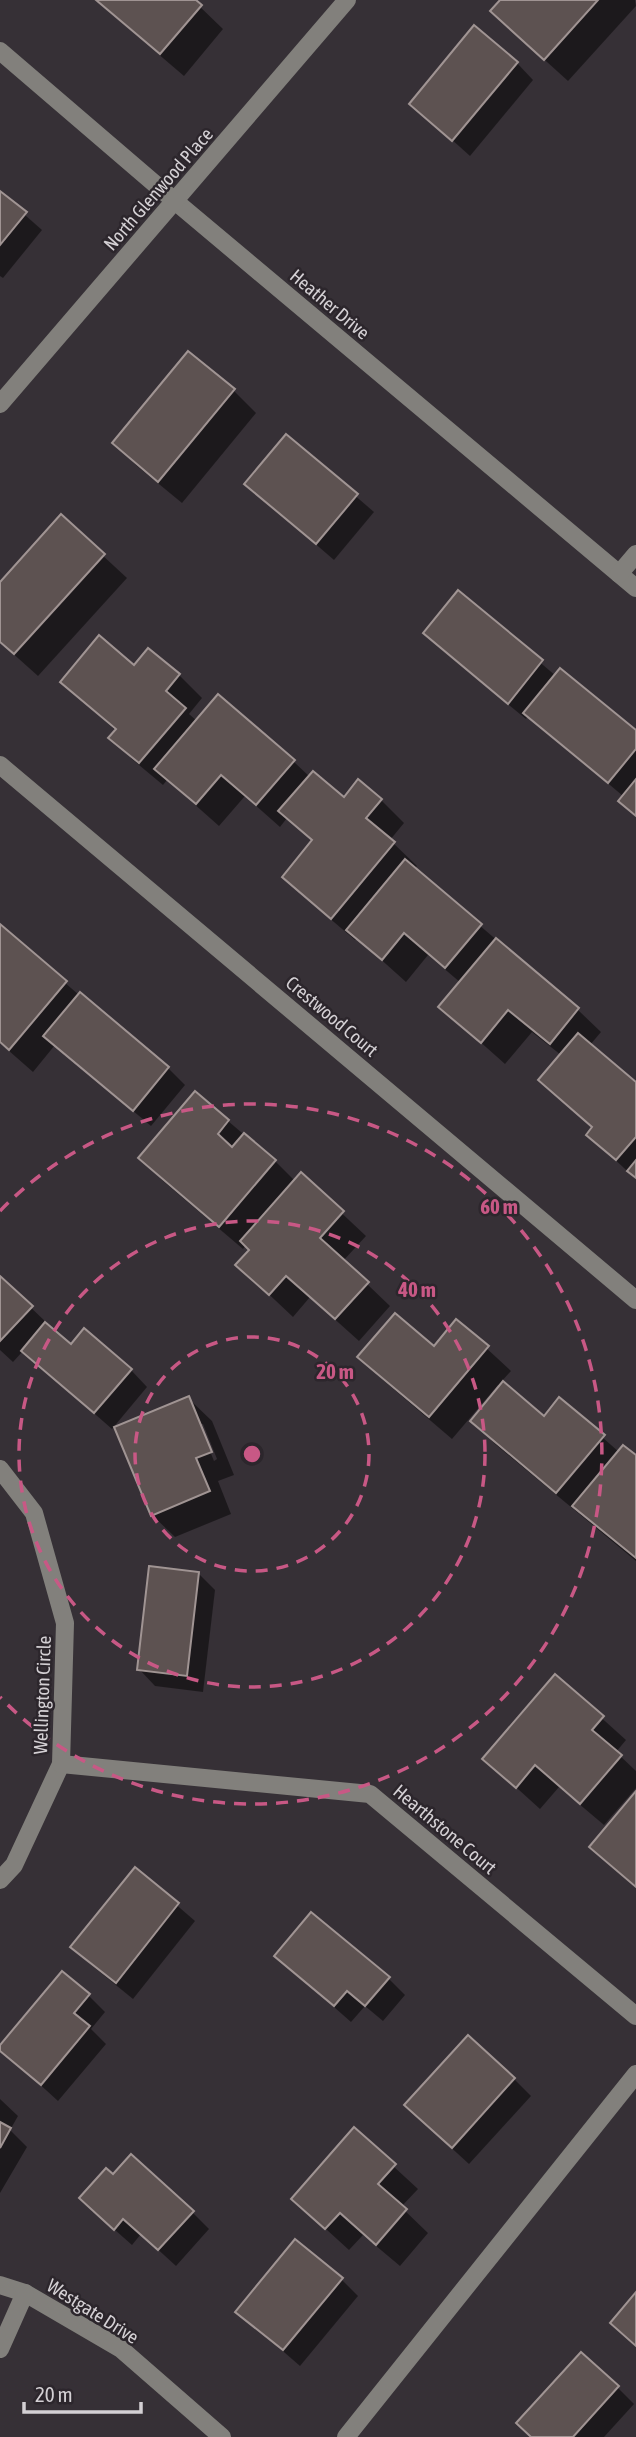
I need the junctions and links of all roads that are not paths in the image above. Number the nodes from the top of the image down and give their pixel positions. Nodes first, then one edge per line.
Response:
1 (347, 0) edge
2 (0, 51) edge
3 (176, 202) junction
4 (0, 404) edge
5 (636, 555) edge
6 (619, 574) junction
7 (636, 588) edge
8 (0, 765) edge
9 (636, 1300) edge
10 (0, 1469) edge
11 (61, 1764) junction
12 (0, 1880) edge
13 (636, 2016) edge
14 (636, 2074) edge
15 (0, 2285) edge
16 (24, 2293) junction
17 (0, 2348) edge
18 (222, 2437) edge
19 (346, 2437) edge

1 - 3 street, North Glenwood Place
2 - 3 street, Heather Drive
3 - 4 street, North Glenwood Place
3 - 6 street, Heather Drive
5 - 6 street
6 - 7 street, Heather Drive
8 - 9 street, Crestwood Court
10 - 11 street, Wellington Circle
11 - 12 street, Wellington Circle
11 - 13 street, Hearthstone Court
14 - 19 street
15 - 16 street, Westgate Drive
16 - 17 street
16 - 18 street, Westgate Drive

